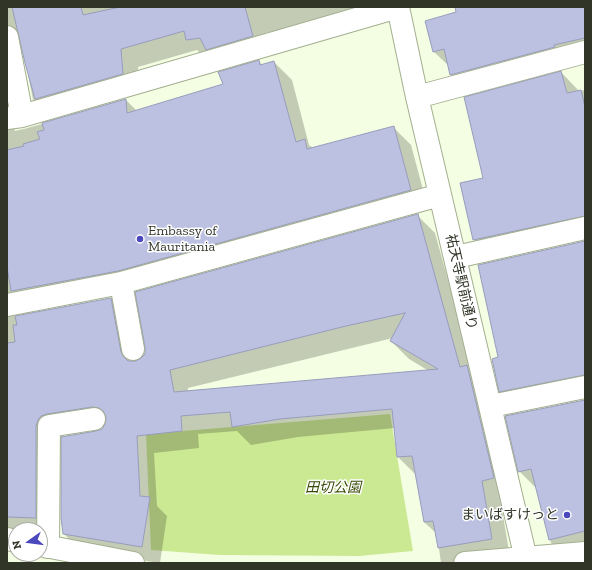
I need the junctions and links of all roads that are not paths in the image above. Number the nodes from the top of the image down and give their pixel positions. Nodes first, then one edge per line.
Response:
1 (398, 7) edge
2 (7, 37) edge
3 (585, 52) edge
4 (417, 97) junction
5 (15, 117) edge
6 (440, 195) junction
7 (585, 228) edge
8 (456, 257) junction
9 (121, 283) junction
10 (7, 305) edge
11 (133, 349) dead end
12 (585, 387) edge
13 (491, 406) junction
14 (94, 419) dead end
15 (45, 522) edge
16 (48, 547) edge
17 (585, 553) edge
18 (527, 560) edge
19 (133, 563) edge
20 (465, 563) edge

1 - 4 street, 祐天寺駅前通り
1 - 5 street
2 - 5 street
3 - 4 street
4 - 6 street, 祐天寺駅前通り
6 - 8 street, 祐天寺駅前通り
6 - 9 street
7 - 8 street
8 - 13 street, 祐天寺駅前通り
9 - 10 street
9 - 11 street
12 - 13 street
13 - 18 street, 祐天寺駅前通り
14 - 15 street
16 - 19 street
17 - 18 street
18 - 20 street

